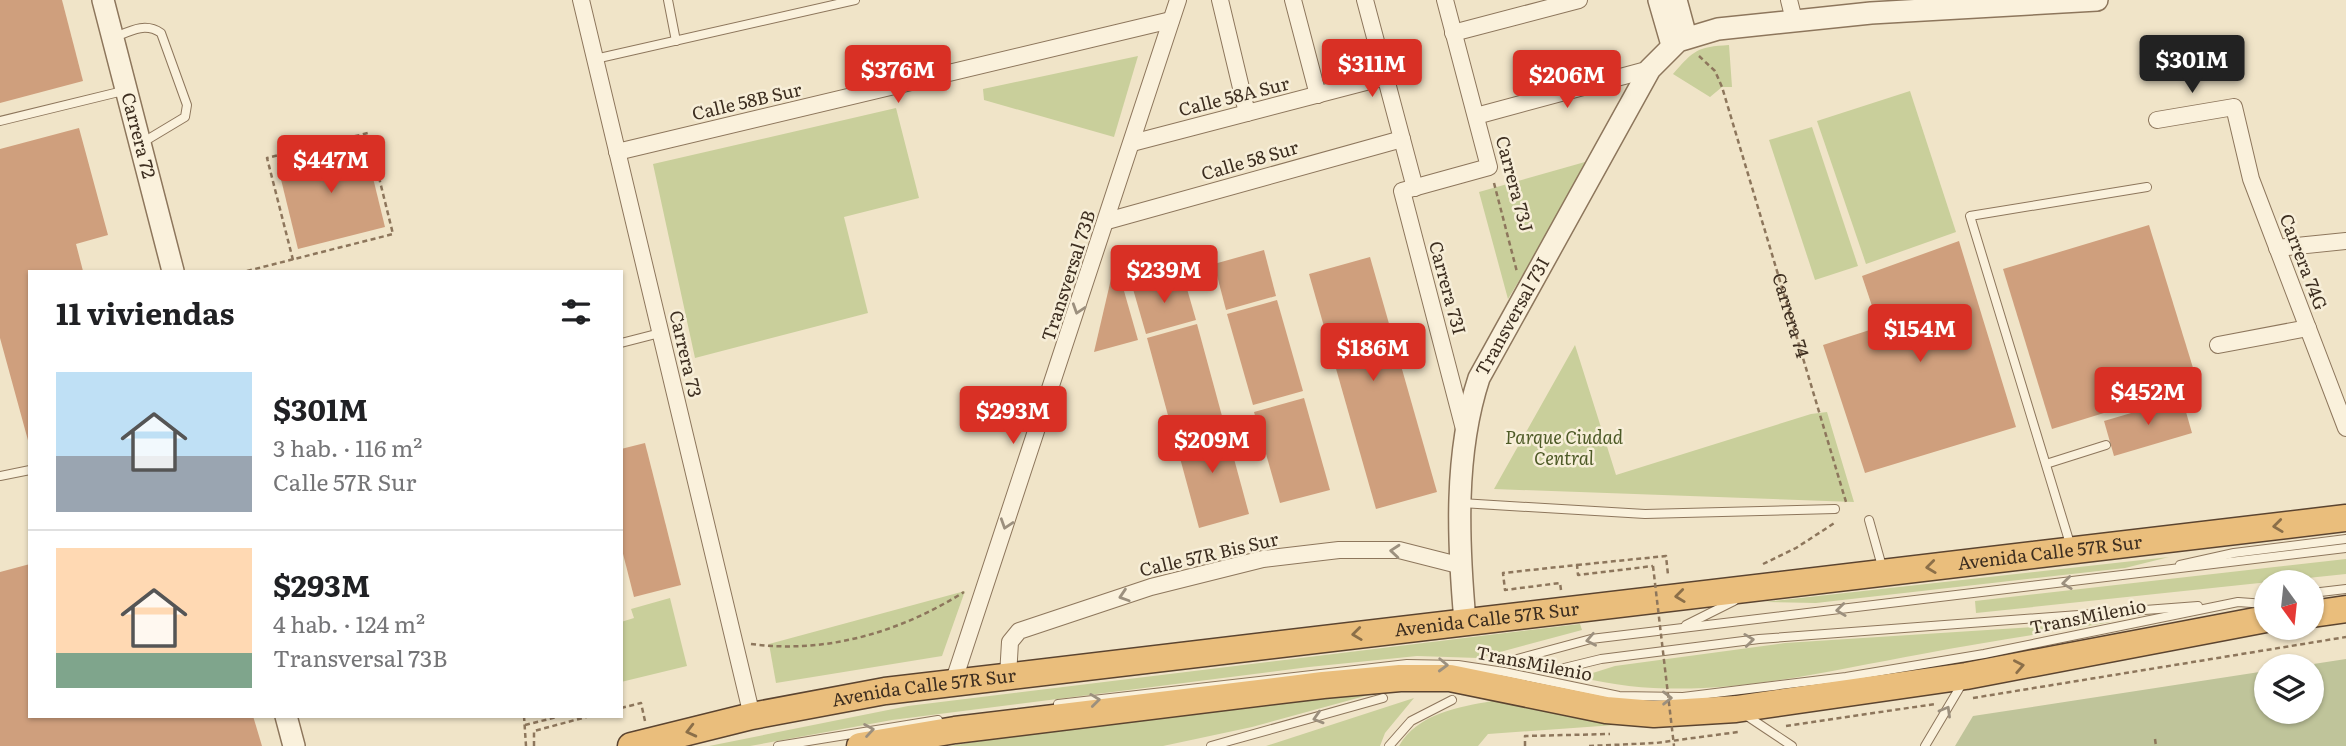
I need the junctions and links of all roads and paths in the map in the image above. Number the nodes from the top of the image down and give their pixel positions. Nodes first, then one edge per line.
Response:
1 (103, 0) edge
2 (580, 0) edge
3 (668, 0) edge
4 (855, 0) edge
5 (1178, 0) edge
6 (1220, 0) edge
7 (1293, 0) edge
8 (1365, 0) edge
9 (1445, 0) edge
10 (1579, 0) edge
11 (1659, 0) edge
12 (1676, 0) edge
13 (2096, 0) edge
14 (2025, 2) edge
15 (1942, 4) edge
16 (1869, 7) edge
17 (1792, 10) edge
18 (1171, 20) junction
19 (1454, 33) junction
20 (113, 38) junction
21 (676, 41) junction
22 (1679, 41) junction
23 (595, 60) junction
24 (1650, 69) junction
25 (1385, 77) junction
26 (126, 90) junction
27 (1318, 95) junction
28 (1247, 113) junction
29 (1476, 116) junction
30 (2157, 120) dead end
31 (0, 121) edge
32 (1402, 139) junction
33 (1132, 143) junction
34 (140, 144) junction
35 (617, 152) junction
36 (1489, 167) junction
37 (2147, 187) dead end
38 (1409, 190) junction
39 (1107, 221) junction
40 (2346, 242) edge
41 (2277, 248) junction
42 (293, 260) junction
43 (173, 270) edge
44 (251, 270) edge
45 (1523, 297) junction
46 (2308, 328) junction
47 (660, 333) junction
48 (623, 342) edge
49 (2218, 345) dead end
50 (2346, 428) edge
51 (1466, 434) junction
52 (2106, 445) dead end
53 (2046, 464) junction
54 (28, 470) edge
55 (0, 476) edge
56 (1461, 502) junction
57 (1835, 509) dead end
58 (2346, 518) edge
59 (1869, 520) dead end
60 (2346, 539) edge
61 (2346, 548) edge
62 (2072, 550) junction
63 (1577, 565) junction
64 (1462, 566) junction
65 (1884, 572) junction
66 (1762, 575) junction
67 (2135, 575) junction
68 (988, 577) junction
69 (1560, 583) dead end
70 (2346, 589) edge
71 (2324, 592) edge
72 (1670, 597) junction
73 (2254, 601) edge
74 (2238, 602) junction
75 (2324, 608) edge
76 (2346, 609) edge
77 (2324, 612) edge
78 (1465, 621) junction
79 (2254, 622) edge
80 (1680, 627) junction
81 (734, 642) junction
82 (1517, 659) dead end
83 (1560, 668) dead end
84 (1008, 676) junction
85 (1966, 676) junction
86 (953, 683) junction
87 (1383, 698) dead end
88 (1452, 700) dead end
89 (641, 703) dead end
90 (1042, 706) dead end
91 (623, 708) edge
92 (1736, 709) junction
93 (752, 716) junction
94 (287, 718) edge
95 (524, 718) edge
96 (553, 718) edge
97 (583, 718) edge
98 (949, 718) dead end
99 (525, 725) junction
100 (1616, 733) dead end
101 (2155, 739) dead end
102 (1656, 743) dead end
103 (294, 746) edge
104 (526, 746) edge
105 (534, 746) edge
106 (631, 746) edge
107 (778, 746) edge
108 (860, 746) edge
109 (1211, 746) edge
110 (1389, 746) edge
111 (1525, 746) edge
112 (1589, 746) edge
113 (1674, 746) edge
114 (1792, 746) edge
115 (1925, 746) edge
116 (2156, 746) edge

1 - 20 street, Carrera 72
2 - 23 street, Carrera 73
3 - 21 lane
4 - 21 lane
5 - 18 street, Transversal 73B
6 - 28 street
7 - 27 street
8 - 25 street, Carrera 73I
9 - 19 street, Carrera 73J
10 - 19 street
11 - 22 street
12 - 22 street
13 - 14 street
14 - 15 street
15 - 16 street
16 - 17 street
17 - 22 street
18 - 33 street, Transversal 73B
18 - 35 street, Calle 58B Sur
19 - 29 street, Carrera 73J
20 - 26 street, Carrera 72
20 - 34 lane
21 - 23 lane
22 - 24 street, Transversal 73I
22 - 66 path, Carrera 74
23 - 35 street, Carrera 73
24 - 29 street
24 - 45 street, Transversal 73I
25 - 27 street, Calle 58A Sur
25 - 32 street, Carrera 73I
26 - 31 lane
26 - 34 street, Carrera 72
27 - 28 street, Calle 58A Sur
28 - 33 street, Calle 58A Sur
29 - 36 street, Carrera 73J
30 - 41 street, Carrera 74G
32 - 38 street, Carrera 73I
32 - 39 street, Calle 58 Sur
33 - 39 street, Transversal 73B
34 - 43 street, Carrera 72
35 - 47 street, Carrera 73
36 - 38 street
36 - 45 path, Carrera 73J
37 - 53 lane
38 - 51 street, Carrera 73I
39 -> 68 street, Transversal 73B
40 - 41 street
41 - 46 street, Carrera 74G
42 - 42 path
42 - 44 path
45 - 51 street, Transversal 73I
46 - 49 street
46 - 50 street, Carrera 74G
47 - 48 lane
47 - 81 street, Carrera 73
51 - 56 street, Transversal 73I
52 - 53 lane
53 - 62 lane
54 - 55 lane
56 - 57 lane
56 - 64 street, Transversal 73I
58 -> 62 highway, Avenida Calle 57R Sur
59 - 65 lane
60 - 67 lane, TransMilenio
61 - 67 lane, TransMilenio
62 -> 65 highway, Avenida Calle 57R Sur
63 - 69 path
63 - 72 path
63 - 113 path, bridge
64 - 78 street, Transversal 73I
64 -> 84 street, Calle 57R Bis Sur
65 - 66 highway, Avenida Calle 57R Sur
66 -> 72 highway, Avenida Calle 57R Sur
66 - 80 lane, TransMilenio
67 -> 80 lane, TransMilenio
68 - 81 path
68 - 86 street, Transversal 73B
70 - 71 lane
72 - 78 highway, Avenida Calle 57R Sur
73 - 74 lane, TransMilenio
83 -> 74 lane, TransMilenio
90 -> 74 lane, TransMilenio
75 - 76 lane
76 - 77 highway
78 -> 84 highway, Avenida Calle 57R Sur
85 -> 79 highway
80 -> 82 lane, TransMilenio
81 - 93 street, Carrera 73
84 - 86 highway, Avenida Calle 57R Sur
85 - 92 highway
115 -> 85 lane
86 - 93 highway, Avenida Calle 57R Sur
87 -> 109 lane
88 - 110 lane
89 - 91 path
92 - 108 highway
92 - 114 lane
93 -> 106 highway, Avenida Calle 57R Sur
94 - 103 street
95 - 99 path
96 - 99 path
97 - 105 path
107 -> 98 lane
99 - 104 path
100 - 111 path
101 - 116 path
102 - 112 path

